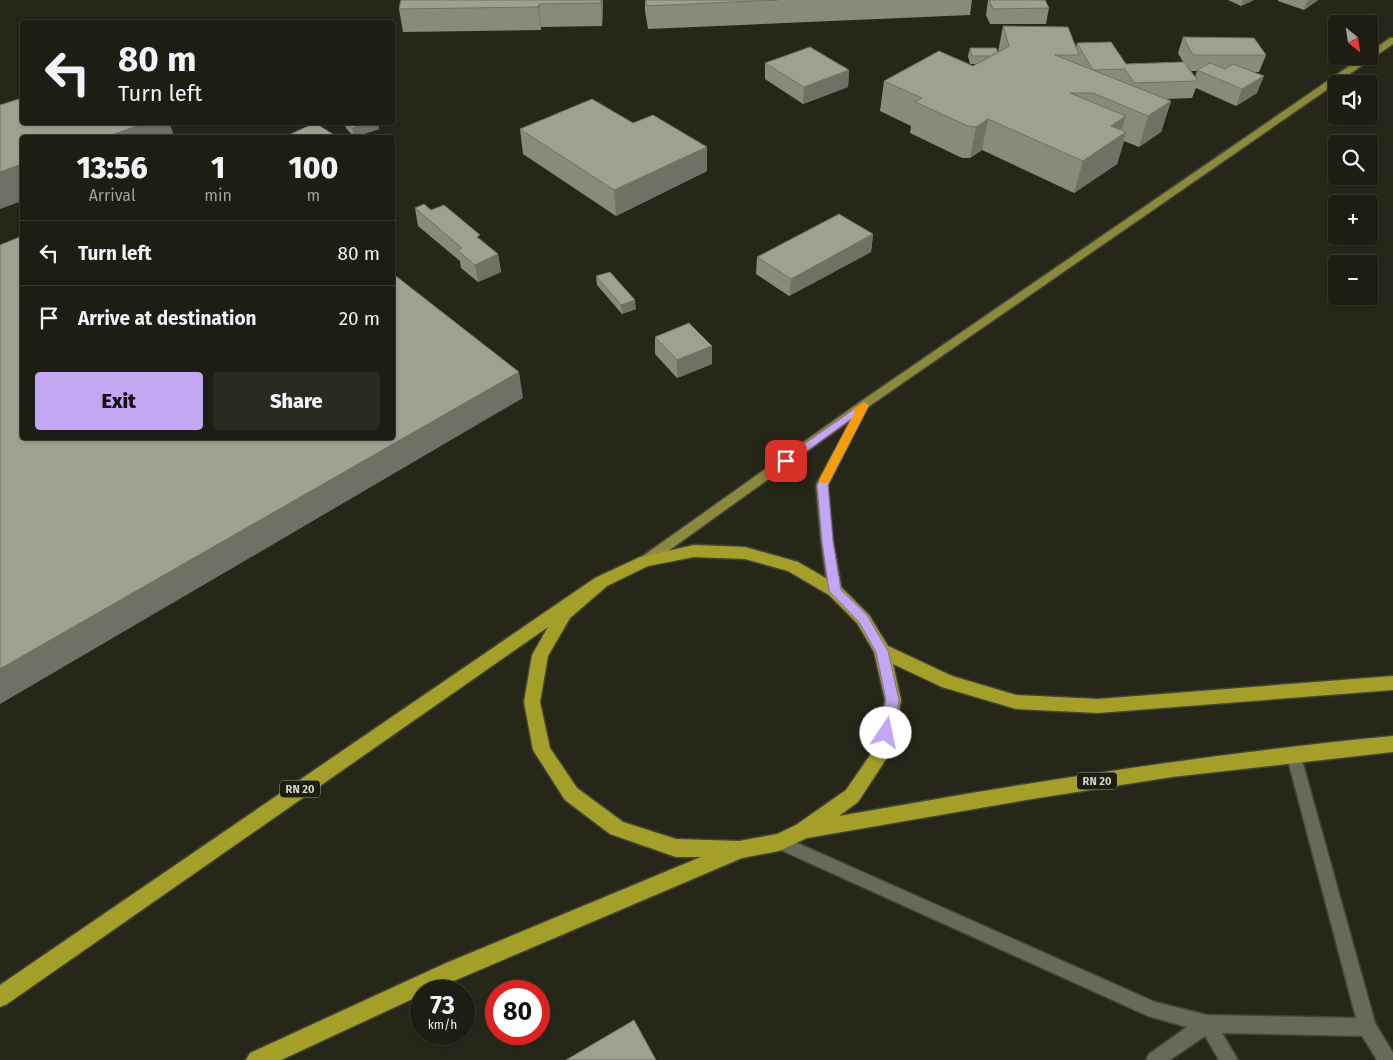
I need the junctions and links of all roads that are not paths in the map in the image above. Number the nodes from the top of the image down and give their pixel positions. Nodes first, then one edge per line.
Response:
1 (1393, 40) edge
2 (864, 405) junction
3 (645, 561) junction
4 (601, 582) junction
5 (835, 591) junction
6 (882, 651) junction
7 (1393, 683) edge
8 (1393, 744) edge
9 (1293, 753) junction
10 (803, 831) junction
11 (779, 842) junction
12 (739, 850) junction
13 (0, 996) edge
14 (1207, 1024) junction
15 (1367, 1027) junction
16 (257, 1060) edge
17 (1155, 1060) edge
18 (1229, 1060) edge
19 (1387, 1060) edge

1 - 2 main road
2 - 3 main road
2 - 5 main road
3 - 4 highway
3 - 5 highway
4 - 12 highway
4 - 13 highway, RN 20
5 - 6 highway
6 - 7 highway
6 - 10 highway
8 - 9 highway, RN 20
9 - 10 highway, RN 20
9 - 15 street
10 - 11 highway
11 - 12 highway
11 - 14 street
12 - 16 highway
14 - 15 street
14 - 17 street
14 - 18 street
15 - 19 street

